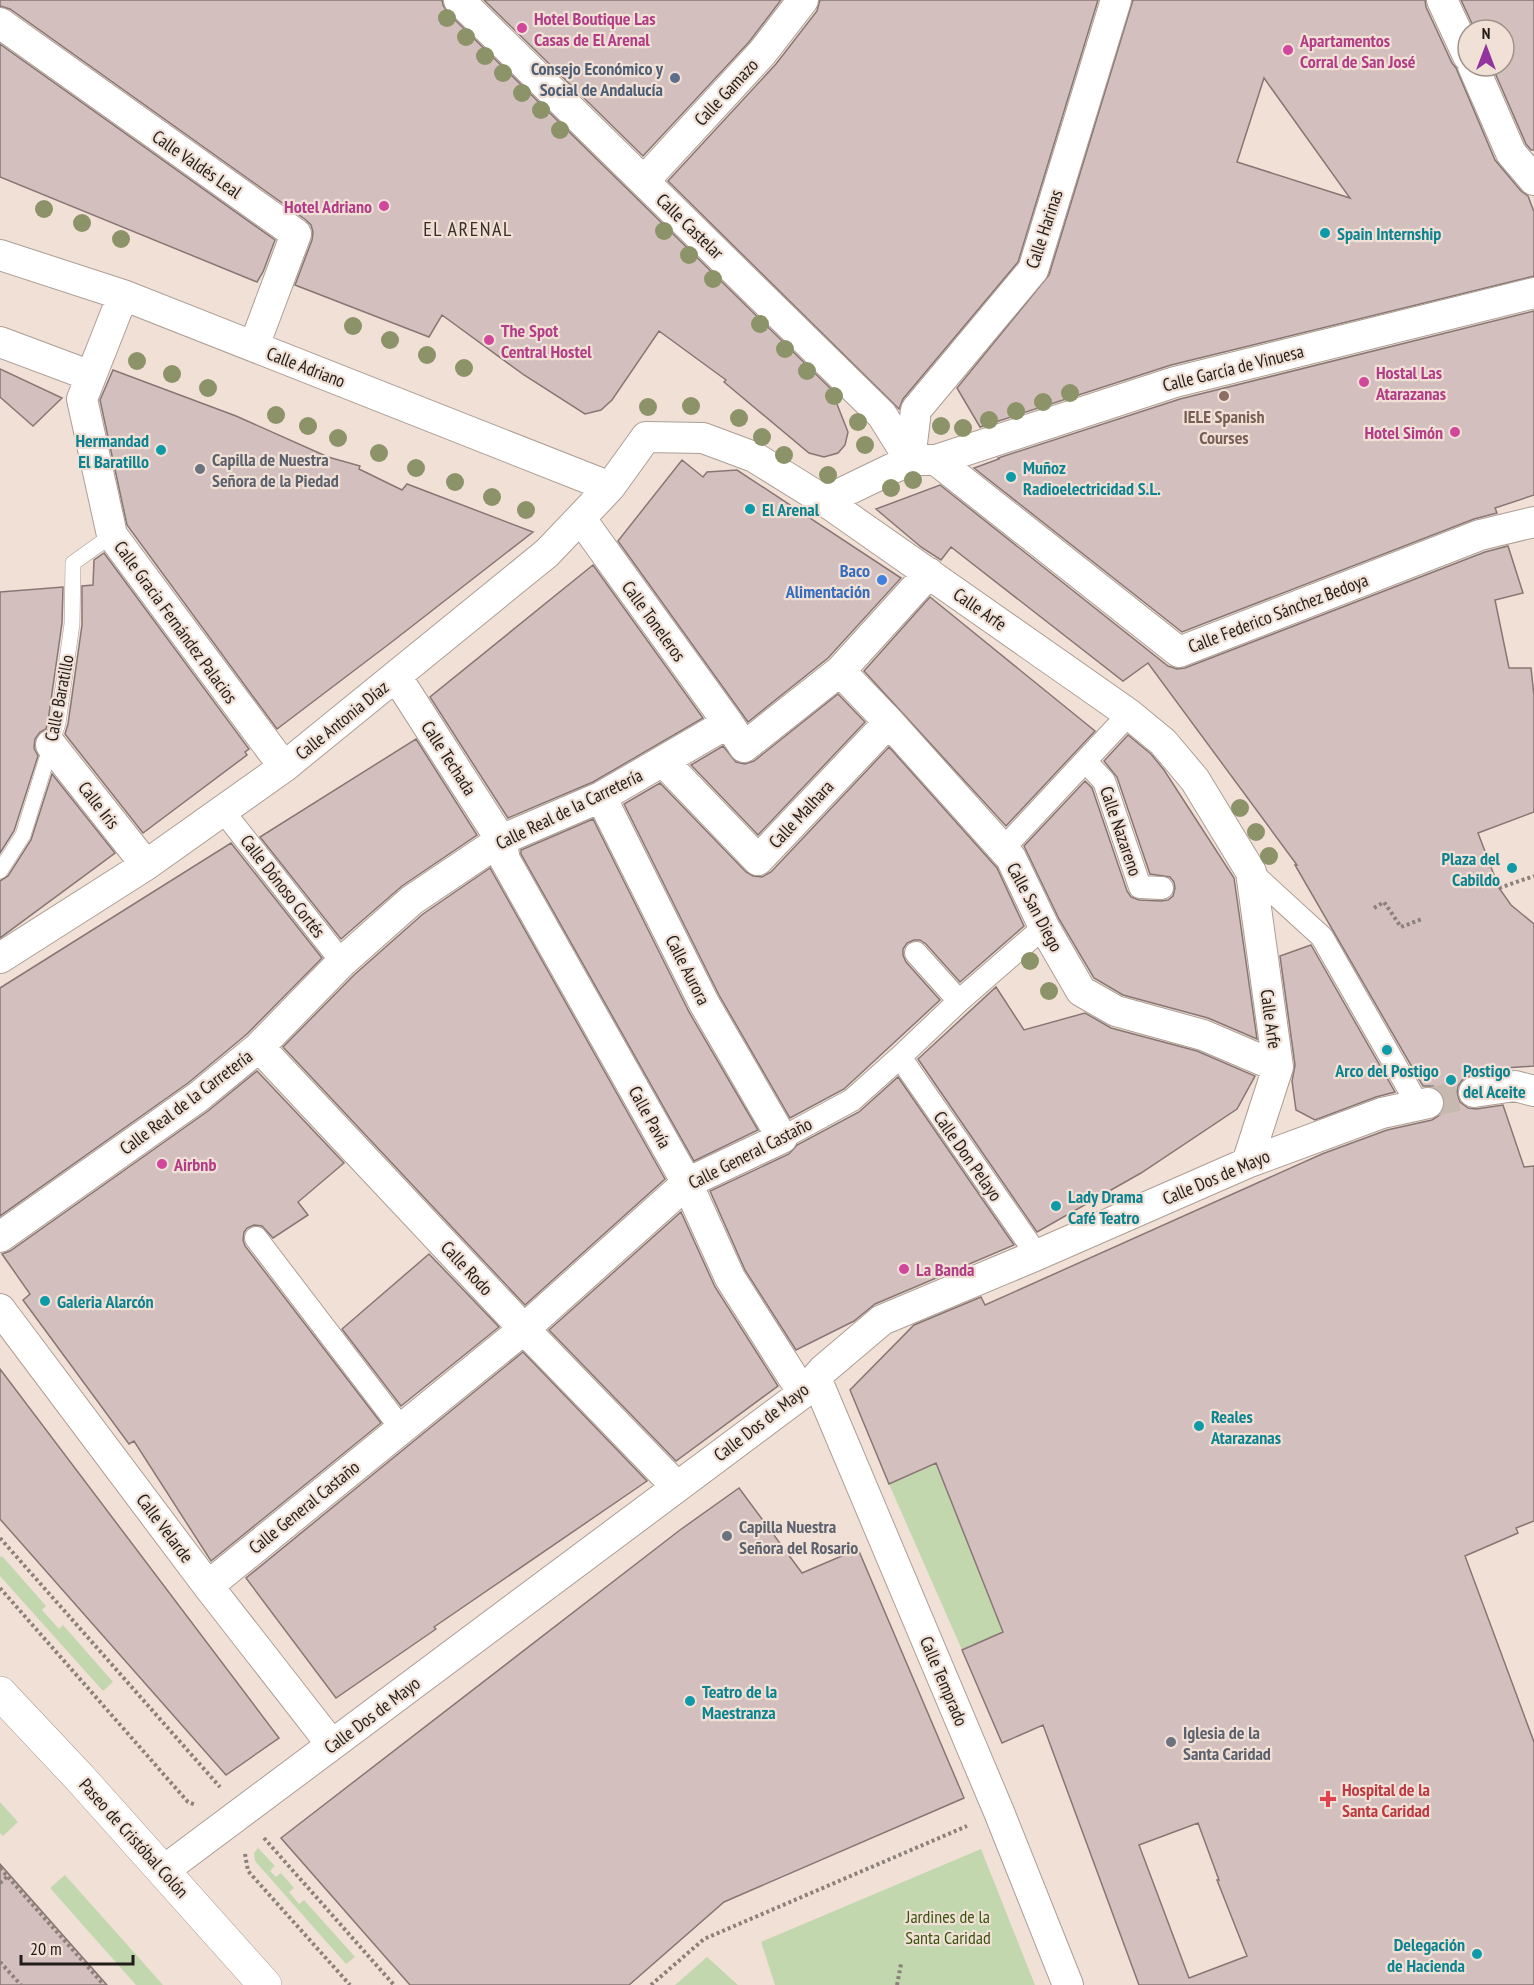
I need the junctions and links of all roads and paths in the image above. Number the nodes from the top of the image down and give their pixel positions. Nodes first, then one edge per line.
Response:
1 (459, 0) edge
2 (803, 0) edge
3 (1116, 0) edge
4 (1442, 0) edge
5 (0, 23) edge
6 (1456, 30) edge
7 (1478, 78) edge
8 (1534, 180) edge
9 (644, 181) junction
10 (0, 255) edge
11 (1534, 293) edge
12 (123, 295) junction
13 (0, 342) edge
14 (254, 346) junction
15 (91, 376) junction
16 (646, 437) joint
17 (923, 460) junction
18 (610, 487) junction
19 (825, 501) junction
20 (581, 519) junction
21 (1534, 522) edge
22 (112, 535) junction
23 (929, 573) junction
24 (840, 671) junction
25 (396, 676) junction
26 (1129, 714) junction
27 (889, 722) junction
28 (728, 723) junction
29 (51, 745) junction
30 (1085, 761) junction
31 (664, 762) junction
32 (284, 767) junction
33 (601, 797) junction
34 (224, 811) junction
35 (501, 840) junction
36 (1002, 850) junction
37 (146, 865) junction
38 (0, 871) edge
39 (1251, 872) junction
40 (1534, 876) edge
41 (1162, 888) dead end
42 (1499, 888) dead end
43 (1374, 908) dead end
44 (1422, 919) dead end
45 (1044, 927) junction
46 (916, 953) dead end
47 (0, 958) edge
48 (342, 962) junction
49 (959, 1001) junction
50 (259, 1047) junction
51 (900, 1057) junction
52 (1278, 1067) junction
53 (1534, 1091) edge
54 (1474, 1092) tunnel mouth
55 (1423, 1104) joint
56 (782, 1138) junction
57 (1247, 1163) junction
58 (687, 1184) junction
59 (0, 1237) edge
60 (256, 1238) dead end
61 (1037, 1255) junction
62 (0, 1309) edge
63 (524, 1329) junction
64 (809, 1385) junction
65 (401, 1428) junction
66 (677, 1487) junction
67 (0, 1538) edge
68 (208, 1586) junction
69 (0, 1588) edge
70 (0, 1693) edge
71 (332, 1745) junction
72 (224, 1790) dead end
73 (188, 1802) dead end
74 (264, 1838) dead end
75 (936, 1839) dead end
76 (0, 1868) edge
77 (163, 1871) junction
78 (248, 1871) dead end
79 (8, 1876) junction
80 (0, 1883) edge
81 (0, 1962) edge
82 (901, 1964) dead end
83 (21, 1985) edge
84 (104, 1985) edge
85 (265, 1985) edge
86 (350, 1985) edge
87 (394, 1985) edge
88 (651, 1985) edge
89 (897, 1985) edge
90 (1068, 1985) edge

1 - 9 street, Calle Castelar
2 - 9 street, Calle Gamazo
3 - 17 street, Calle Harinas
4 - 6 street
5 - 14 street, Calle Valdés Leal
7 - 8 street
9 - 17 street, Calle Castelar
10 - 12 street, Calle Adriano
11 - 17 street, Calle García de Vinuesa
12 - 14 street, Calle Adriano
12 - 15 street, Calle Gracia Fernández Palacios
13 - 15 street
14 - 18 street, Calle Adriano
15 - 22 street, Calle Gracia Fernández Palacios
16 - 18 street, Calle Antonia Díaz
16 - 19 street, Calle Arfe
17 - 19 street, Calle García de Vinuesa
17 - 21 street, Calle Federico Sánchez Bedoya
18 - 20 street, Calle Antonia Díaz
19 - 23 street, Calle Arfe
20 - 25 street, Calle Antonia Díaz
20 - 28 street, Calle Toneleros
22 - 29 lane, Calle Baratillo
22 - 32 street, Calle Gracia Fernández Palacios
23 - 24 street
23 - 26 street, Calle Arfe
24 - 27 street, Calle San Diego
24 - 28 street
25 - 32 street, Calle Antonia Díaz
25 - 35 street, Calle Techada
26 - 30 street
26 - 39 street, Calle Arfe
27 - 31 street, Calle Malhara
27 - 36 street, Calle San Diego
28 - 31 street, Calle Real de la Carretería
29 - 37 street, Calle Iris
29 - 38 lane, Calle Baratillo
30 - 36 street
30 - 41 street, Calle Nazareno
31 - 33 street, Calle Real de la Carretería
32 - 34 street, Calle Antonia Díaz
33 - 35 street, Calle Real de la Carretería
33 - 56 street, Calle Aurora
34 - 37 street, Calle Antonia Díaz
34 - 48 street, Calle Dónoso Cortés
35 - 48 street, Calle Real de la Carretería
35 - 58 street, Calle Pavía
36 - 45 street, Calle San Diego
37 - 47 street, Calle Antonia Díaz
39 - 52 street, Calle Arfe
39 - 55 street, Calle Arfe
40 - 42 path
43 - 44 path
45 - 49 street, Calle General Castaño
45 - 52 street, Calle San Diego
46 - 49 street
48 - 50 street, Calle Real de la Carretería
49 - 51 street, Calle General Castaño
50 - 59 street, Calle Real de la Carretería
50 - 63 street, Calle Rodo
51 - 56 street, Calle General Castaño
51 - 61 street, Calle Don Pelayo
52 - 57 street, Calle Arfe
53 - 54 street
55 - 57 street, Calle Dos de Mayo
56 - 58 street, Calle General Castaño
57 - 61 street, Calle Dos de Mayo
58 - 63 street, Calle General Castaño
58 - 64 street, Calle Pavía
60 - 65 street
61 - 64 street, Calle Dos de Mayo
62 - 68 street, Calle Velarde
63 - 65 street, Calle General Castaño
63 - 66 street, Calle Rodo
64 - 66 street, Calle Dos de Mayo
64 - 90 street, Calle Temprado
65 - 68 street, Calle General Castaño
66 - 71 street, Calle Dos de Mayo
67 - 72 path
68 - 71 street, Calle Velarde
69 - 73 path
70 - 77 main road, Paseo de Cristóbal Colón
71 - 77 street, Calle Dos de Mayo
74 - 87 path
75 - 88 path
76 - 79 path
77 - 85 main road, Paseo de Cristóbal Colón
78 - 86 path
79 - 80 path
79 - 84 path
81 - 83 path
82 - 89 path

